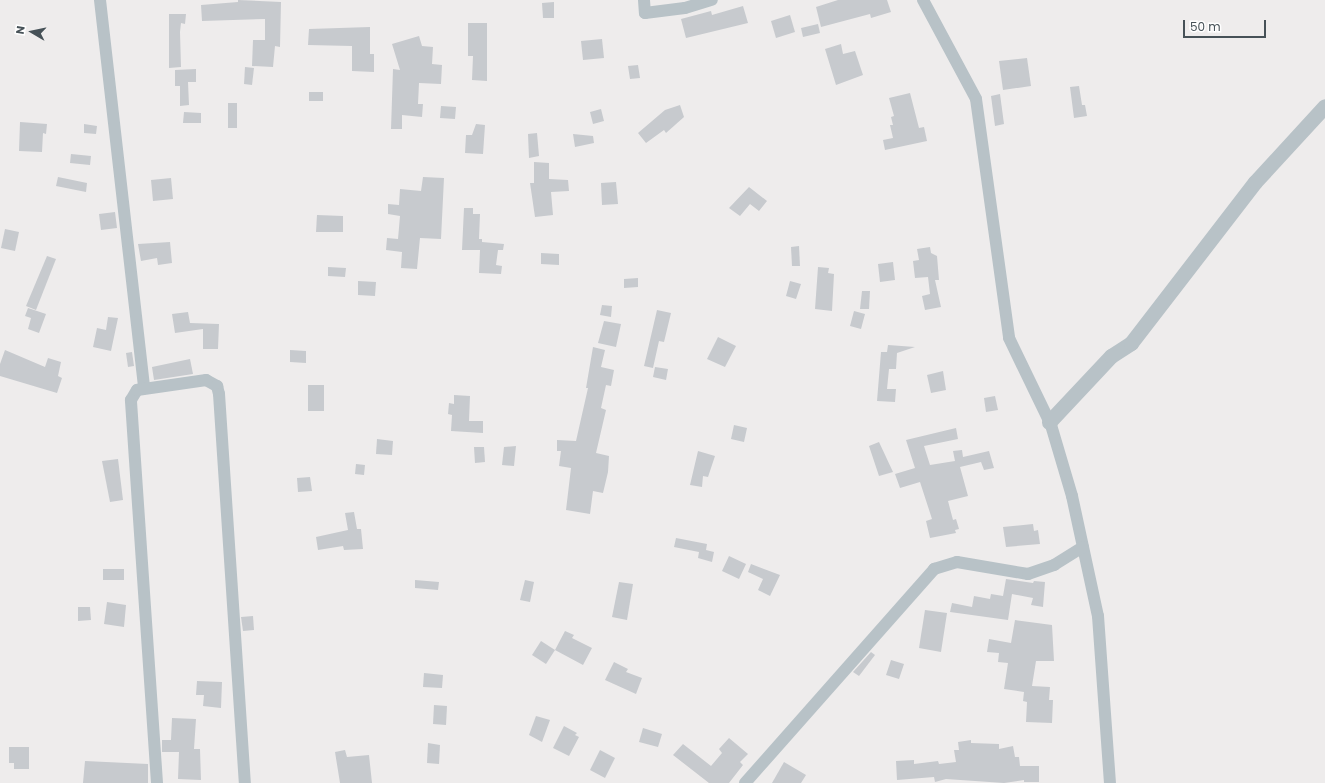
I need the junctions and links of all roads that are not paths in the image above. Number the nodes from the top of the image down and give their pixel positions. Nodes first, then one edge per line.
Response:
1 (100, 0) edge
2 (644, 0) edge
3 (712, 0) edge
4 (922, 0) edge
5 (1325, 106) edge
6 (144, 388) junction
7 (1050, 422) junction
8 (1083, 547) junction
9 (157, 783) edge
10 (246, 783) edge
11 (745, 783) edge
12 (1110, 783) edge

1 - 6 street
2 - 3 street
4 - 7 street
5 - 7 street
6 - 9 street
6 - 10 street
7 - 8 street
8 - 11 street
8 - 12 street

